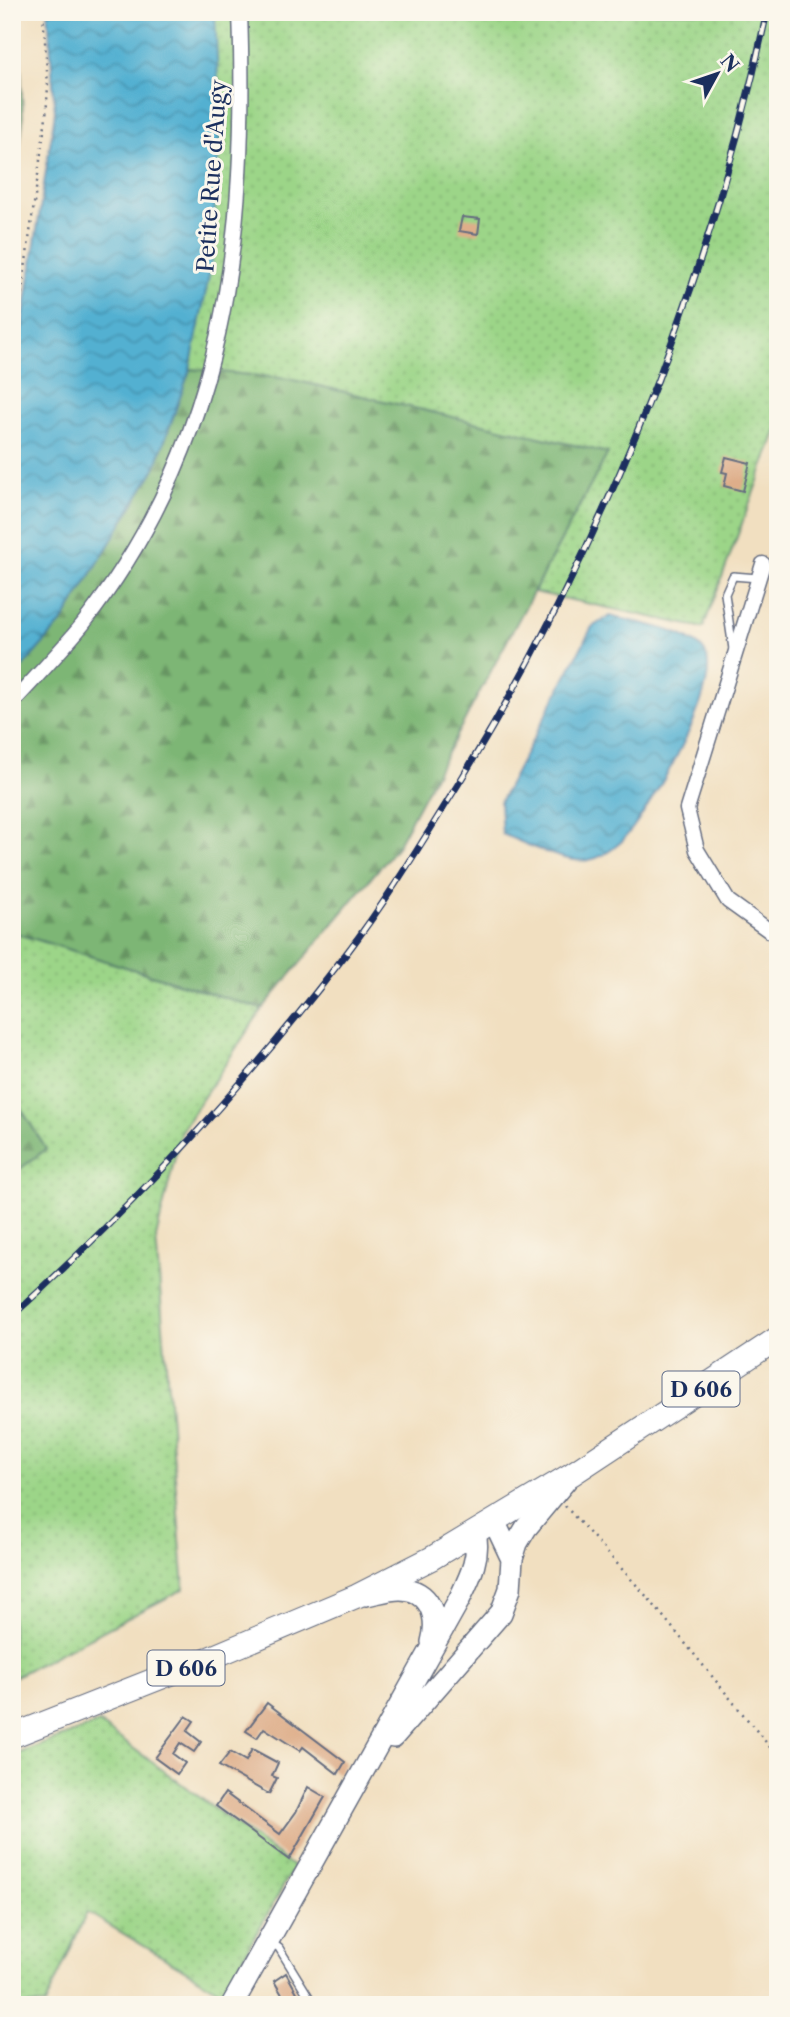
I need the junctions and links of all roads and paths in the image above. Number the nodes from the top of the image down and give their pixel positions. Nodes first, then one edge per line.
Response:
1 (43, 12) edge
2 (240, 12) edge
3 (12, 363) edge
4 (761, 571) joint
5 (734, 657) junction
6 (12, 703) edge
7 (778, 937) edge
8 (778, 1338) edge
9 (572, 1474) junction
10 (553, 1495) junction
11 (485, 1527) junction
12 (512, 1559) junction
13 (358, 1596) junction
14 (428, 1658) junction
15 (448, 1676) junction
16 (12, 1736) edge
17 (778, 1757) edge
18 (366, 1768) junction
19 (268, 1941) junction
20 (232, 2005) edge
21 (314, 2005) edge

1 - 3 path
2 - 6 street, Petite Rue d'Augy
4 - 5 street
4 - 5 lane
5 - 7 street
8 - 9 main road, D 606
9 - 10 main road
9 - 11 main road, D 606
10 - 12 main road
10 - 17 path
11 - 12 main road
11 - 13 main road, D 606
11 - 14 main road
12 - 15 main road
13 - 14 main road
13 - 16 main road, D 606
14 - 15 main road
14 - 18 main road
15 - 18 main road
18 - 19 main road
19 - 20 main road
19 - 21 lane

